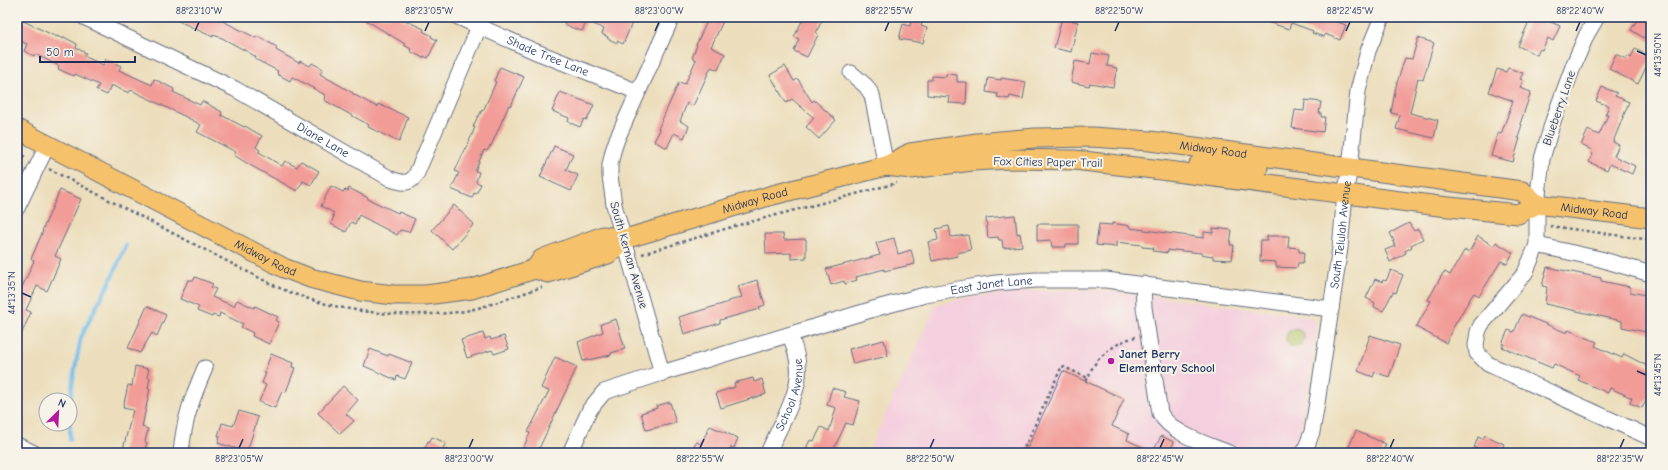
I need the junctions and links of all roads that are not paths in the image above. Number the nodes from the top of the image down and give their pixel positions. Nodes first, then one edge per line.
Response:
1 (84, 17) edge
2 (458, 17) edge
3 (672, 17) edge
4 (1382, 17) edge
5 (1597, 17) edge
6 (479, 27) junction
7 (850, 73) dead end
8 (638, 92) junction
9 (17, 129) edge
10 (1067, 138) junction
11 (48, 144) junction
12 (1066, 160) junction
13 (886, 166) junction
14 (1350, 168) junction
15 (1153, 169) junction
16 (1502, 188) junction
17 (1345, 194) junction
18 (1538, 204) junction
19 (17, 208) edge
20 (1651, 218) edge
21 (625, 239) junction
22 (1537, 245) junction
23 (1651, 274) edge
24 (1143, 284) junction
25 (1331, 308) junction
26 (790, 334) junction
27 (205, 368) dead end
28 (662, 373) junction
29 (1651, 438) edge
30 (17, 445) edge
31 (34, 453) edge
32 (181, 453) edge
33 (570, 453) edge
34 (768, 453) edge
35 (1228, 453) edge
36 (1304, 453) edge

1 - 6 street, Diane Lane
2 - 6 street, Shade Tree Lane
3 - 8 street, South Kernan Avenue
4 - 14 street, South Telulah Avenue
5 - 18 street, Blueberry Lane
6 - 8 street, Shade Tree Lane
7 - 13 street
8 - 21 street, South Kernan Avenue
9 - 11 main road, Midway Road
10 - 12 main road
10 - 13 main road, Midway Road
10 - 14 main road, Midway Road
11 - 19 street
11 - 21 main road, Midway Road
12 - 13 main road, Midway Road
12 - 15 main road, Midway Road
13 - 21 main road, Midway Road
14 - 15 main road
14 - 16 main road, Midway Road
14 - 17 street, South Telulah Avenue
15 - 17 main road, Midway Road
16 - 17 main road
16 - 18 main road, Midway Road
17 - 18 main road, Midway Road
17 - 25 street, South Telulah Avenue
18 - 20 main road, Midway Road
18 - 22 street, Blueberry Lane
21 - 28 street, South Kernan Avenue
22 - 23 street
22 - 29 street
24 - 25 street, East Janet Lane
24 - 26 street, East Janet Lane
24 - 35 street
25 - 36 street, South Telulah Avenue
26 - 28 street, East Janet Lane
26 - 34 street, School Avenue
27 - 32 street
28 - 33 street
30 - 31 street

